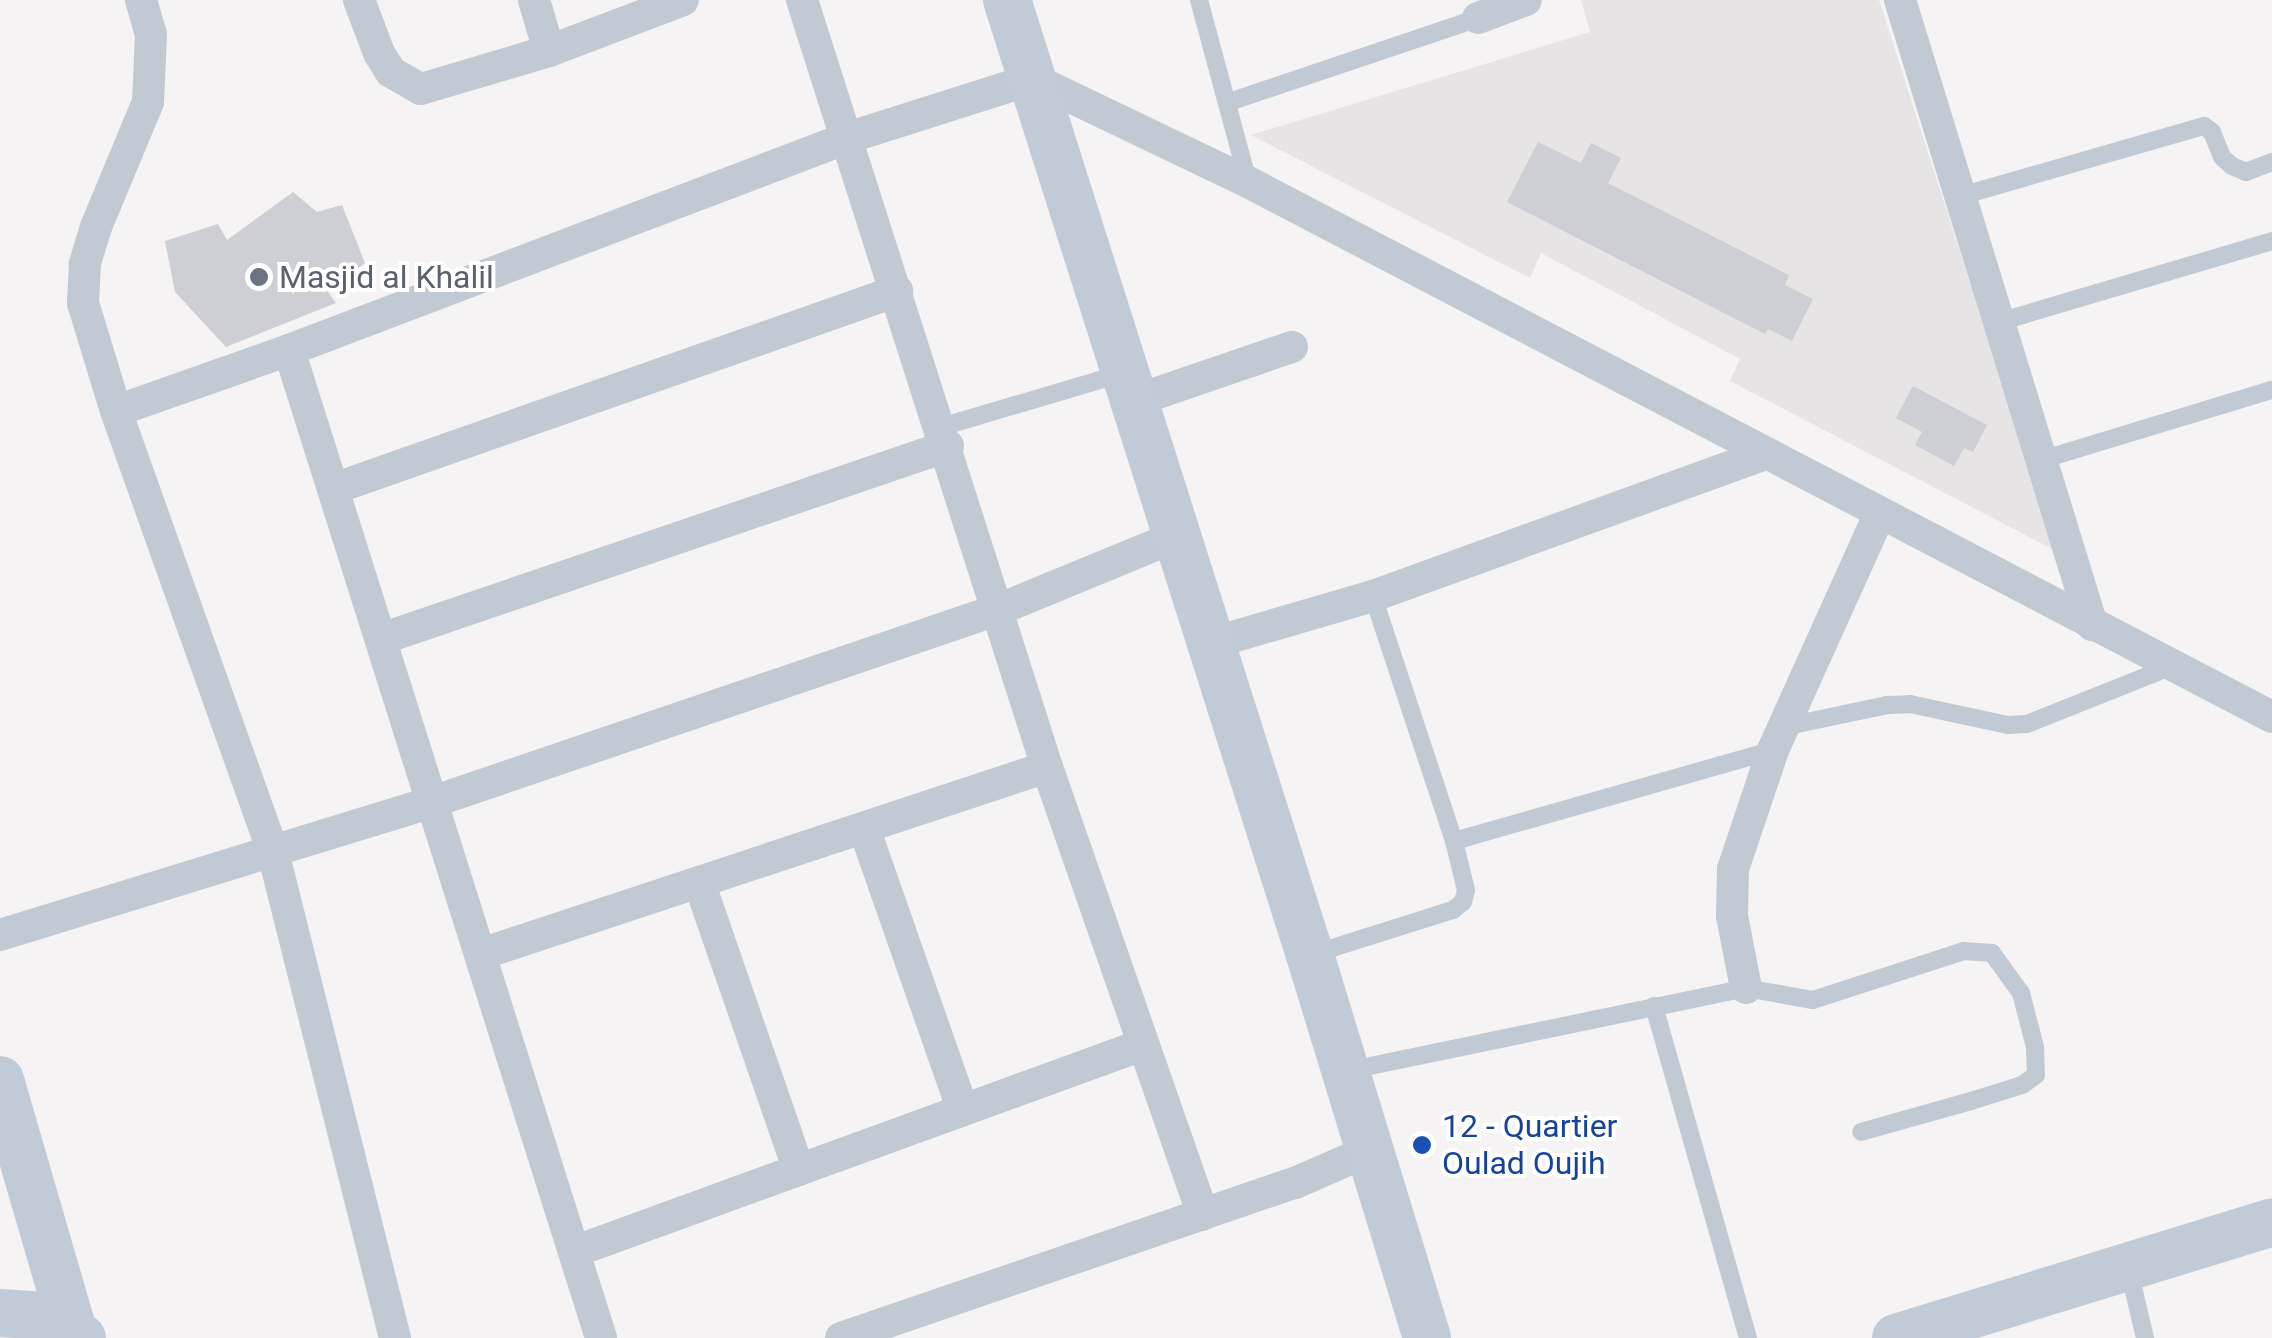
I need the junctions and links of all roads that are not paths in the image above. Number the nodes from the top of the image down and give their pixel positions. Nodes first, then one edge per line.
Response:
1 (141, 0) edge
2 (359, 0) edge
3 (534, 0) edge
4 (683, 0) edge
5 (802, 0) edge
6 (1007, 0) edge
7 (1199, 0) edge
8 (1526, 0) edge
9 (1900, 0) edge
10 (1478, 18) joint
11 (549, 50) junction
12 (1033, 79) junction
13 (1229, 102) junction
14 (847, 138) junction
15 (2272, 162) edge
16 (1248, 182) junction
17 (1961, 196) junction
18 (2272, 241) edge
19 (897, 291) junction
20 (1999, 322) junction
21 (1292, 348) dead end
22 (289, 350) junction
23 (1130, 387) junction
24 (2272, 390) edge
25 (116, 411) junction
26 (944, 436) junction
27 (1768, 453) junction
28 (2042, 460) junction
29 (333, 489) junction
30 (1879, 515) junction
31 (1177, 536) junction
32 (1374, 596) junction
33 (1000, 609) junction
34 (2092, 625) junction
35 (381, 640) junction
36 (1212, 642) junction
37 (2174, 666) junction
38 (2272, 717) edge
39 (1777, 738) junction
40 (1048, 767) junction
41 (432, 802) junction
42 (864, 828) junction
43 (1454, 841) junction
44 (273, 852) junction
45 (699, 882) junction
46 (0, 935) edge
47 (481, 954) junction
48 (1310, 955) junction
49 (1746, 988) junction
50 (1654, 1006) junction
51 (1142, 1045) junction
52 (1346, 1072) junction
53 (0, 1080) edge
54 (963, 1110) junction
55 (1860, 1132) dead end
56 (1370, 1150) junction
57 (799, 1170) junction
58 (1203, 1215) junction
59 (2272, 1222) edge
60 (576, 1251) junction
61 (2128, 1266) junction
62 (0, 1313) edge
63 (1961, 1328) edge
64 (77, 1333) edge
65 (396, 1338) edge
66 (602, 1338) edge
67 (841, 1338) edge
68 (1426, 1338) edge
69 (1748, 1338) edge
70 (1896, 1338) edge
71 (2145, 1338) edge

1 - 25 street
2 - 11 street
3 - 11 street
4 - 11 street
5 - 14 street
6 - 12 street
7 - 13 lane
8 - 10 street
9 - 17 street
10 - 13 lane
12 - 14 street
12 - 16 street
12 - 23 street
13 - 16 lane
14 - 19 street
14 - 22 street
15 - 17 lane
16 - 27 street
17 - 20 street
18 - 20 lane
19 - 26 street
19 - 29 street
20 - 28 street
21 - 23 street
22 - 25 street
22 - 29 street
23 - 26 lane
23 - 31 street
24 - 28 lane
25 - 44 street
26 - 33 street
26 - 35 street
27 - 30 street
27 - 32 street
28 - 34 street
29 - 35 street
30 - 34 street
30 - 39 street
31 - 33 street
31 - 36 street
32 - 36 street
32 - 43 lane
33 - 40 street
33 - 41 street
34 - 37 street
35 - 41 street
36 - 48 street
37 - 38 street
37 - 39 lane
39 - 43 lane
39 - 49 street
40 - 42 street
40 - 51 street
41 - 44 street
41 - 47 street
42 - 45 street
42 - 54 street
43 - 48 lane
44 - 46 street
44 - 65 street
45 - 47 street
45 - 57 street
47 - 60 street
48 - 52 street
49 - 50 lane
49 - 55 lane
50 - 52 lane
50 - 69 lane
51 - 54 street
51 - 58 street
52 - 56 street
53 - 64 street
54 - 57 street
56 - 58 street
56 - 68 street
57 - 60 street
58 - 67 street
59 - 61 street
60 - 66 street
61 - 63 street
61 - 71 lane
62 - 64 street
63 - 70 street

